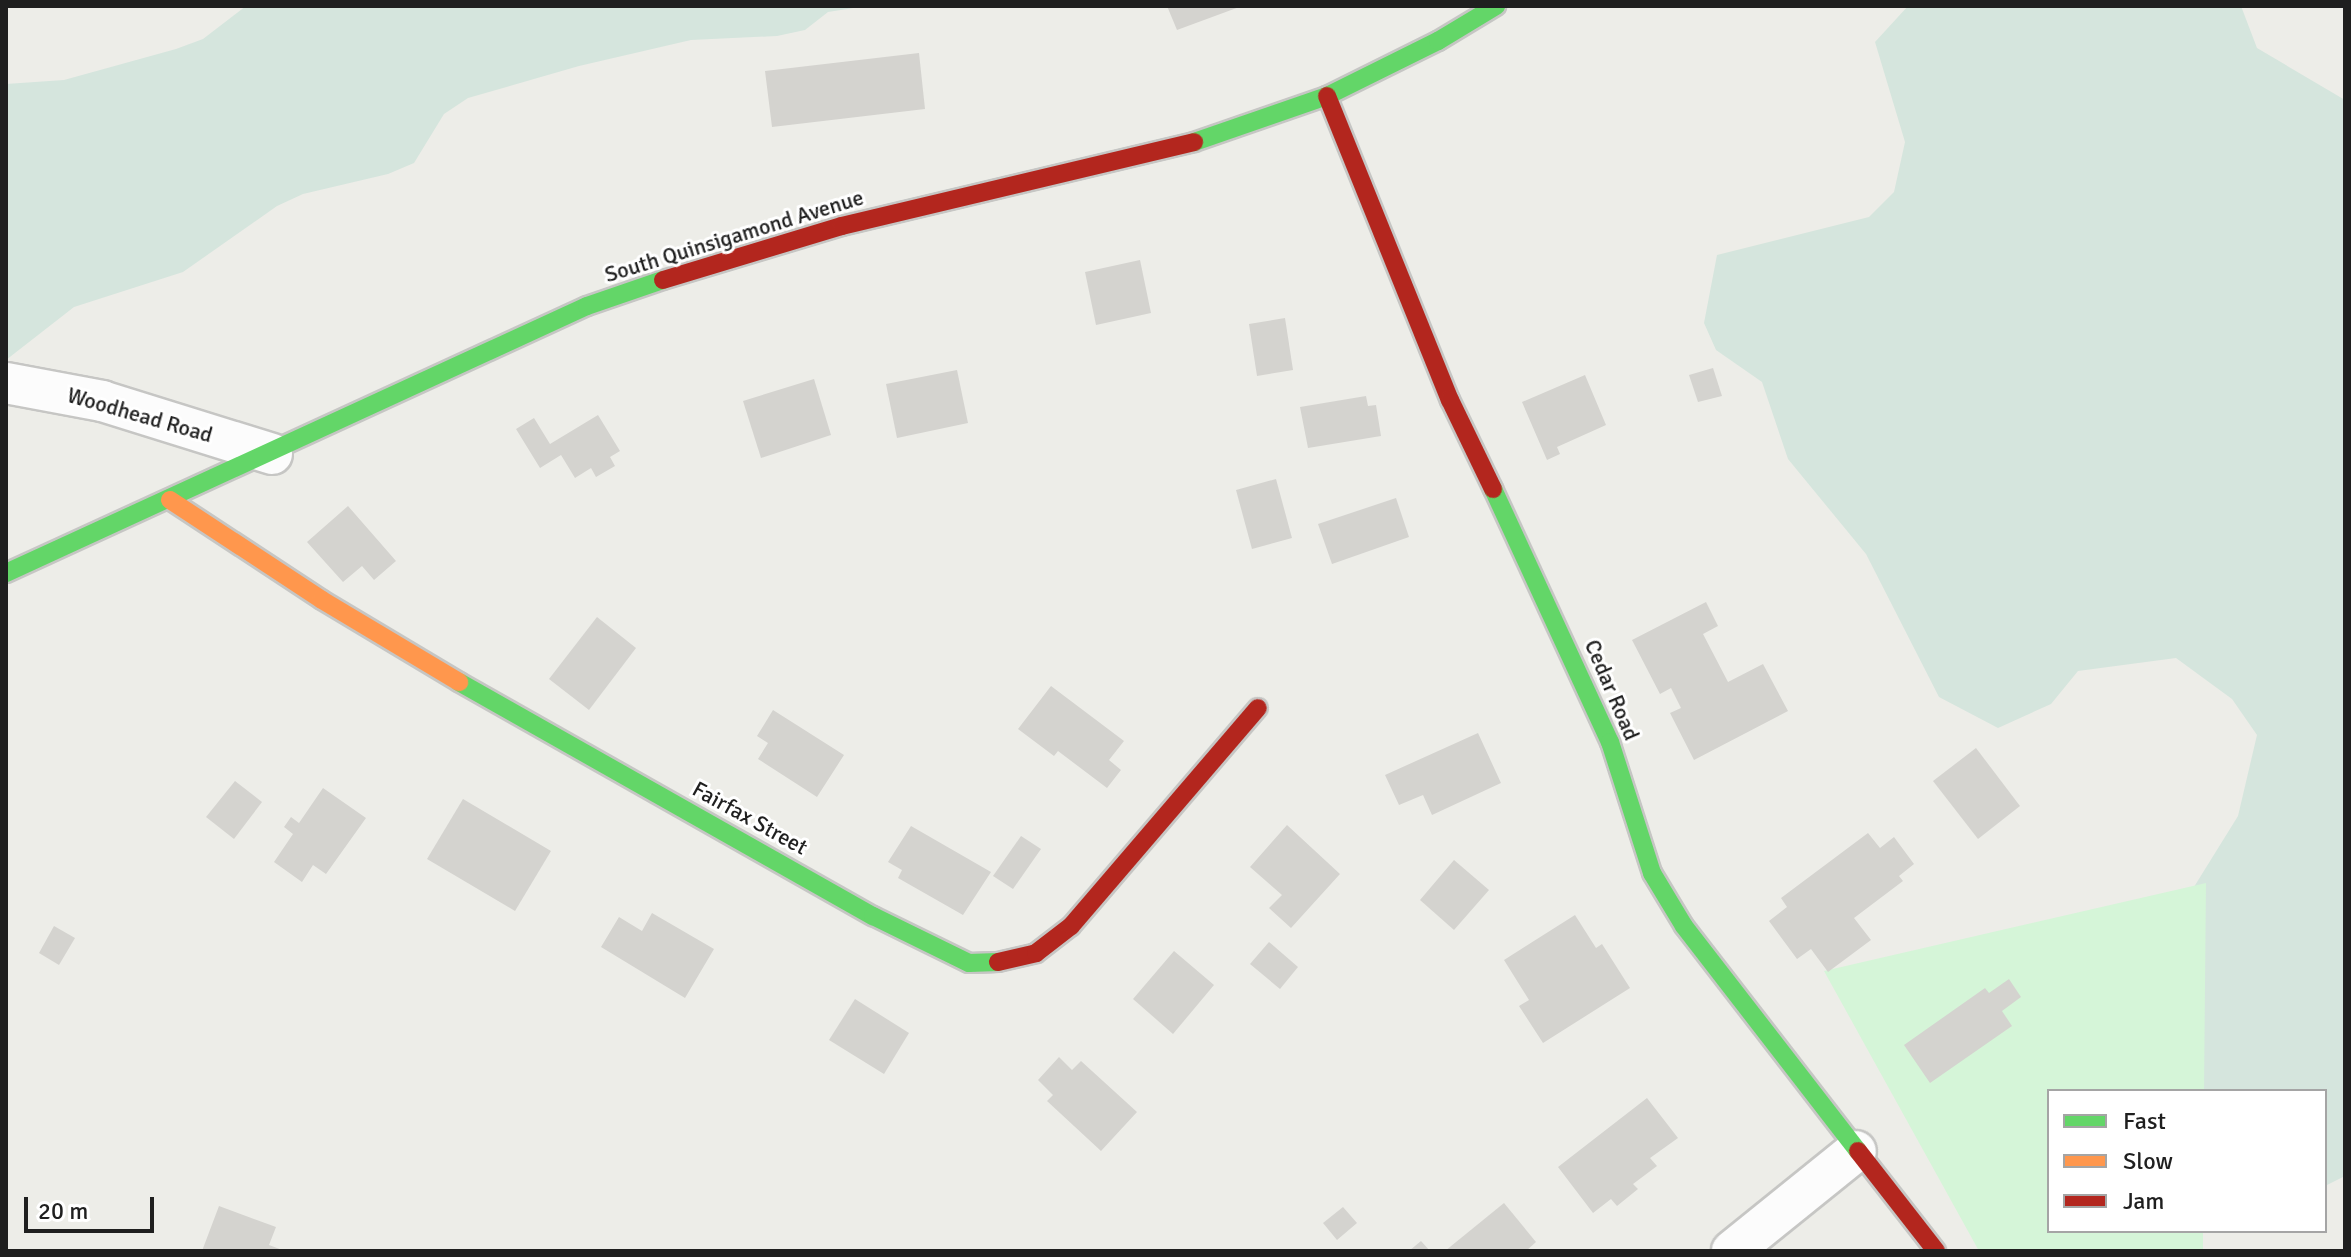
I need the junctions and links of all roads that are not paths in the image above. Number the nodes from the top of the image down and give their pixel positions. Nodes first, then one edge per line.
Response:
1 (1496, 6) edge
2 (1327, 96) junction
3 (6, 383) edge
4 (272, 454) junction
5 (170, 500) junction
6 (6, 573) edge
7 (1258, 708) dead end
8 (1856, 1151) junction
9 (1732, 1251) edge
10 (1936, 1251) edge

1 - 2 street, South Quinsigamond Avenue
2 - 4 street, South Quinsigamond Avenue
2 - 8 street, Cedar Road
3 - 4 street, Woodhead Road
4 - 5 street, South Quinsigamond Avenue
5 - 6 street, South Quinsigamond Avenue
5 - 7 street, Fairfax Street
8 - 9 street
8 - 10 street, Cedar Road

